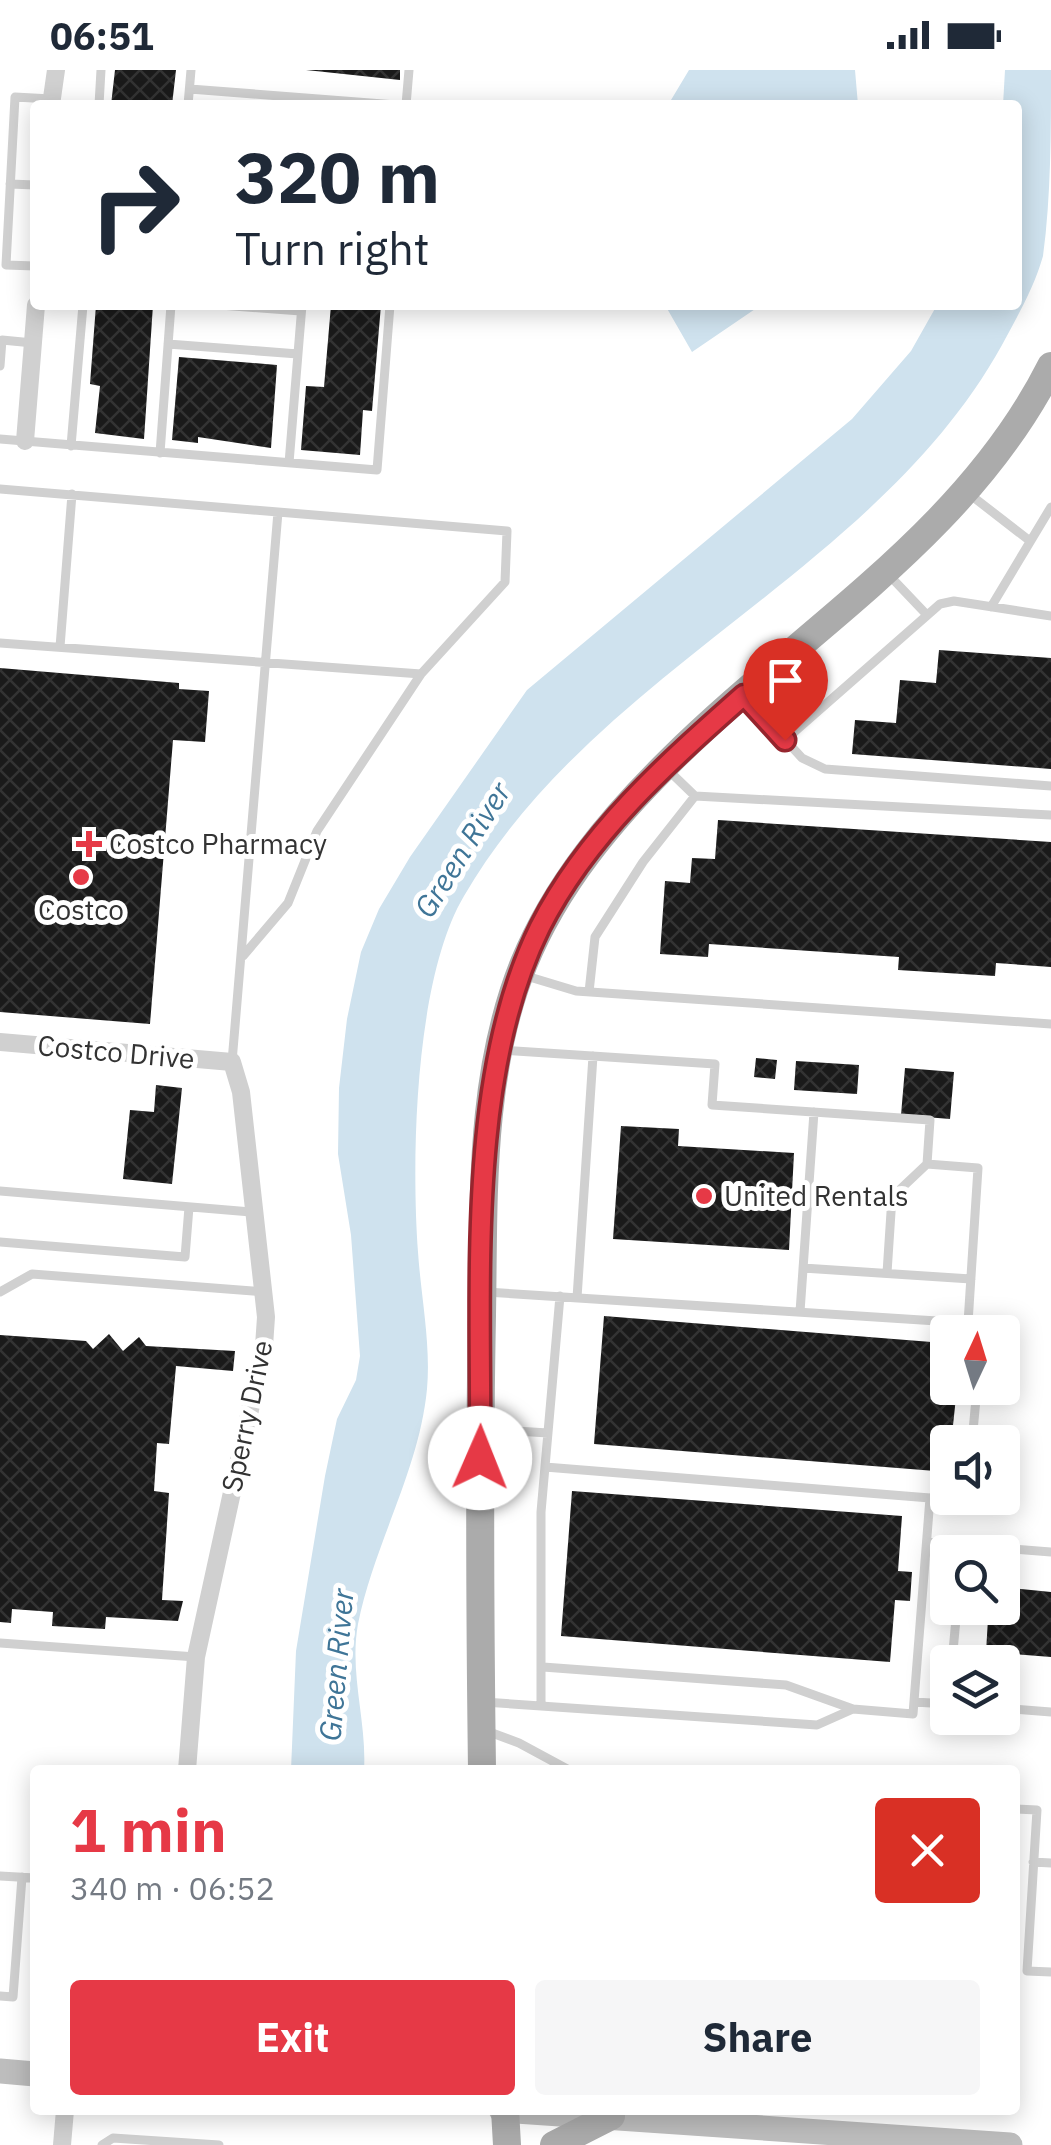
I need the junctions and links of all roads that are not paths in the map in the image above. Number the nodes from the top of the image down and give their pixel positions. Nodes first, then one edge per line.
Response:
1 (56, 70) edge
2 (102, 70) edge
3 (191, 70) edge
4 (409, 70) edge
5 (190, 88) junction
6 (37, 100) edge
7 (51, 100) edge
8 (99, 100) edge
9 (189, 100) edge
10 (335, 100) edge
11 (406, 100) edge
12 (10, 184) junction
13 (30, 185) edge
14 (30, 266) edge
15 (36, 310) edge
16 (83, 310) edge
17 (171, 310) edge
18 (302, 310) edge
19 (390, 310) edge
20 (33, 343) junction
21 (168, 344) junction
22 (298, 354) junction
23 (0, 366) edge
24 (1051, 366) edge
25 (0, 440) edge
26 (25, 441) junction
27 (72, 446) junction
28 (160, 453) junction
29 (290, 463) junction
30 (0, 488) edge
31 (966, 492) junction
32 (72, 494) junction
33 (1051, 506) edge
34 (278, 512) junction
35 (1030, 541) junction
36 (886, 571) junction
37 (991, 607) junction
38 (927, 615) junction
39 (1051, 616) edge
40 (0, 643) edge
41 (60, 648) junction
42 (265, 663) junction
43 (421, 674) junction
44 (744, 695) junction
45 (785, 740) junction
46 (665, 766) junction
47 (1051, 786) edge
48 (695, 796) junction
49 (1051, 815) edge
50 (241, 958) junction
51 (520, 974) junction
52 (589, 992) junction
53 (1051, 1024) edge
54 (0, 1042) edge
55 (498, 1050) junction
56 (594, 1056) junction
57 (232, 1062) junction
58 (814, 1112) junction
59 (927, 1164) junction
60 (0, 1191) edge
61 (189, 1206) junction
62 (251, 1212) junction
63 (0, 1242) edge
64 (803, 1268) junction
65 (888, 1273) junction
66 (971, 1279) junction
67 (483, 1291) junction
68 (0, 1292) edge
69 (266, 1292) junction
70 (560, 1296) junction
71 (577, 1298) junction
72 (800, 1312) junction
73 (480, 1429) junction
74 (548, 1433) junction
75 (545, 1467) junction
76 (930, 1498) joint
77 (927, 1542) junction
78 (930, 1543) edge
79 (1020, 1551) edge
80 (1051, 1552) edge
81 (0, 1644) edge
82 (196, 1657) junction
83 (543, 1667) junction
84 (914, 1702) junction
85 (930, 1703) edge
86 (541, 1706) junction
87 (853, 1709) junction
88 (1020, 1709) edge
89 (1051, 1712) edge
90 (481, 1715) junction
91 (187, 1765) edge
92 (482, 1765) edge
93 (559, 1765) edge
94 (1020, 1809) edge
95 (1034, 1862) junction
96 (1051, 1863) edge
97 (0, 1876) edge
98 (22, 1878) junction
99 (30, 1878) edge
100 (1020, 1970) edge
101 (1028, 1970) junction
102 (1051, 1972) edge
103 (0, 1996) edge
104 (0, 2071) edge
105 (30, 2074) edge
106 (64, 2115) edge
107 (504, 2115) edge
108 (594, 2115) edge
109 (612, 2116) junction
110 (736, 2136) edge
111 (62, 2145) edge
112 (102, 2145) edge
113 (218, 2145) edge
114 (507, 2145) edge
115 (554, 2145) edge
116 (1010, 2145) edge

1 - 7 street
2 - 8 lane
3 - 5 lane
4 - 11 lane
5 - 9 lane
5 - 10 lane
6 - 12 lane
12 - 13 lane
12 - 14 lane
15 - 20 street
16 - 27 lane
17 - 21 lane
18 - 22 lane
19 - 29 lane
20 - 23 lane
20 - 26 street
21 - 22 lane
21 - 28 lane
22 - 29 lane
24 - 31 main road
25 - 26 lane
26 - 27 lane
27 - 28 lane
28 - 29 lane
30 - 32 lane
31 - 35 lane
31 - 36 main road
32 - 34 lane
32 - 41 lane
33 - 35 lane
34 - 42 lane
34 - 43 lane
35 - 37 lane
36 - 38 lane
36 - 44 main road
37 - 38 lane
37 - 39 lane
38 - 45 lane
40 - 41 lane
41 - 42 lane
42 - 43 lane
42 - 50 lane
43 - 50 lane
44 - 45 lane
44 - 46 main road
45 - 47 lane
46 - 48 lane
46 - 51 main road
48 - 49 lane
48 - 52 lane
50 - 57 lane
51 - 52 lane
51 - 55 main road
52 - 53 lane
54 - 57 street, Costco Drive
55 - 56 lane
55 - 67 main road
56 - 58 lane
56 - 71 lane
57 - 62 street, Sperry Drive
58 - 59 lane
58 - 64 lane
59 - 65 lane
59 - 66 lane
60 - 61 lane
61 - 62 lane
61 - 63 lane
62 - 69 street, Sperry Drive
64 - 65 lane
64 - 72 lane
65 - 66 lane
66 - 72 lane
67 - 70 lane
67 - 73 main road
68 - 69 lane
69 - 82 street, Sperry Drive
70 - 71 lane
70 - 74 lane
71 - 72 lane
73 - 74 lane
73 - 90 main road
74 - 75 lane
75 - 76 lane
75 - 83 lane
76 - 77 lane
77 - 78 lane
77 - 84 lane
79 - 80 lane
81 - 82 lane
82 - 91 street, Sperry Drive
83 - 86 lane
83 - 87 lane
84 - 85 lane
84 - 87 lane
86 - 87 lane
86 - 90 lane
88 - 89 lane
90 - 92 main road
90 - 93 lane
94 - 95 lane
95 - 96 lane
95 - 101 lane
97 - 98 lane
98 - 99 lane
98 - 103 lane
100 - 101 lane
101 - 102 lane
104 - 105 main road
106 - 111 street
107 - 114 main road
108 - 109 main road
109 - 110 main road
109 - 115 main road
110 - 116 main road
112 - 113 lane

